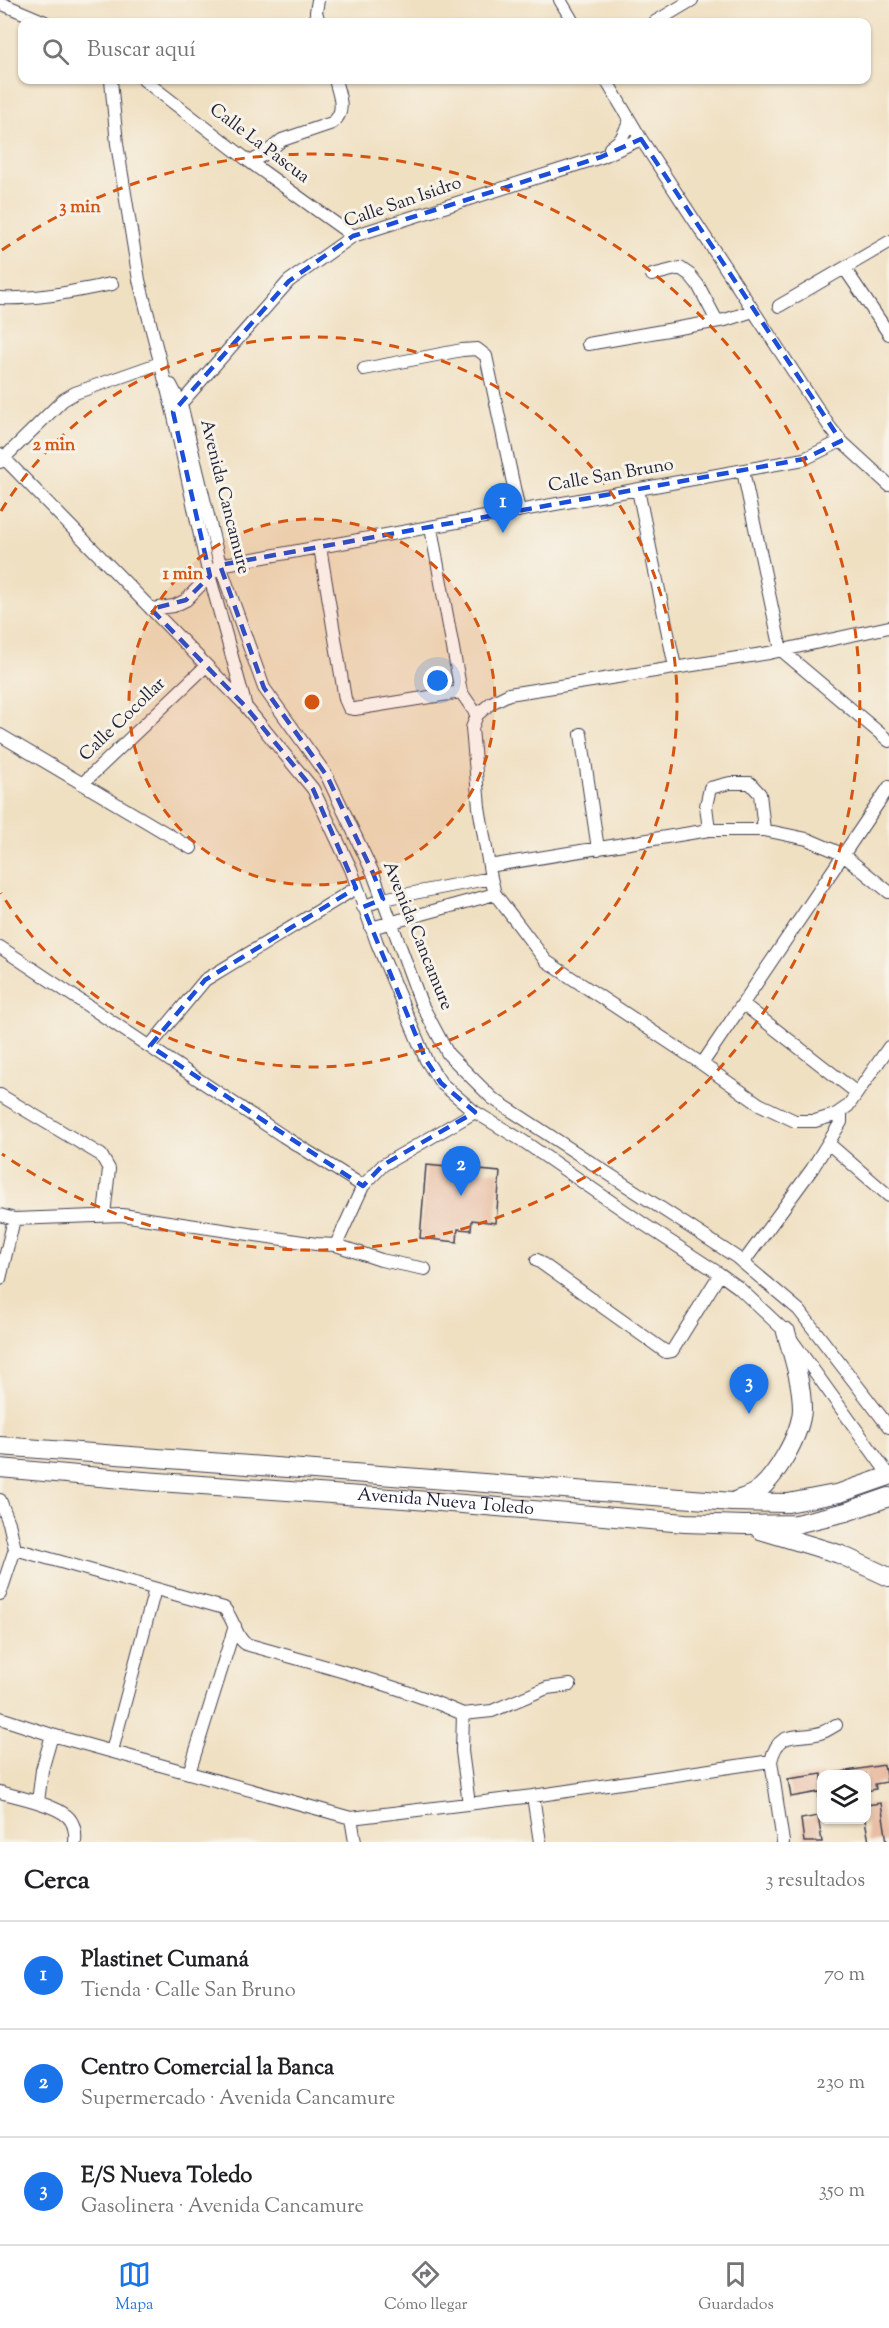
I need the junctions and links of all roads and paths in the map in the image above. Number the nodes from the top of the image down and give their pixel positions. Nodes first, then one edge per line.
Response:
1 (318, 0) edge
2 (560, 0) edge
3 (692, 0) edge
4 (0, 3) edge
5 (36, 18) edge
6 (318, 18) edge
7 (571, 18) edge
8 (662, 18) edge
9 (111, 84) edge
10 (149, 84) edge
11 (336, 84) edge
12 (608, 84) edge
13 (630, 121) junction
14 (641, 139) junction
15 (601, 157) junction
16 (250, 162) junction
17 (353, 236) junction
18 (889, 242) edge
19 (845, 269) junction
20 (652, 275) dead end
21 (112, 284) dead end
22 (0, 298) edge
23 (778, 306) dead end
24 (753, 311) junction
25 (717, 321) junction
26 (889, 334) edge
27 (588, 344) dead end
28 (160, 363) junction
29 (364, 369) dead end
30 (177, 408) junction
31 (841, 441) junction
32 (1, 458) edge
33 (744, 471) junction
34 (889, 485) edge
35 (638, 490) junction
36 (519, 510) junction
37 (431, 528) junction
38 (320, 547) junction
39 (220, 565) junction
40 (210, 576) junction
41 (151, 609) junction
42 (889, 627) edge
43 (780, 650) junction
44 (206, 666) junction
45 (675, 667) junction
46 (461, 692) junction
47 (246, 707) junction
48 (477, 715) junction
49 (581, 734) dead end
50 (0, 735) edge
51 (889, 741) edge
52 (82, 784) junction
53 (889, 787) edge
54 (710, 830) junction
55 (764, 830) junction
56 (190, 848) dead end
57 (598, 849) junction
58 (842, 854) junction
59 (490, 872) junction
60 (356, 888) junction
61 (889, 892) edge
62 (422, 893) junction
63 (495, 894) junction
64 (383, 899) junction
65 (363, 907) junction
66 (427, 913) junction
67 (391, 921) junction
68 (371, 928) junction
69 (0, 947) edge
70 (743, 1004) junction
71 (150, 1046) junction
72 (889, 1047) edge
73 (702, 1064) junction
74 (857, 1093) junction
75 (0, 1095) edge
76 (475, 1112) junction
77 (841, 1112) junction
78 (828, 1143) junction
79 (363, 1186) junction
80 (889, 1196) edge
81 (0, 1215) edge
82 (104, 1215) junction
83 (14, 1219) junction
84 (336, 1245) junction
85 (537, 1260) dead end
86 (743, 1263) junction
87 (425, 1269) dead end
88 (720, 1274) junction
89 (0, 1279) edge
90 (786, 1332) junction
91 (889, 1427) edge
92 (0, 1446) edge
93 (0, 1468) edge
94 (889, 1475) edge
95 (889, 1497) edge
96 (0, 1500) edge
97 (732, 1502) junction
98 (744, 1525) junction
99 (15, 1549) junction
100 (889, 1577) edge
101 (155, 1589) junction
102 (0, 1594) edge
103 (235, 1626) junction
104 (570, 1685) dead end
105 (463, 1714) junction
106 (0, 1718) edge
107 (836, 1725) dead end
108 (51, 1735) junction
109 (112, 1751) junction
110 (771, 1761) junction
111 (189, 1773) junction
112 (0, 1792) edge
113 (533, 1796) junction
114 (38, 1802) junction
115 (469, 1804) junction
116 (351, 1818) junction
117 (75, 1842) edge
118 (355, 1842) edge
119 (540, 1842) edge
120 (783, 1842) edge

1 - 6 street
2 - 7 street
3 - 8 street
4 - 5 street
9 - 28 street, Avenida Cancamure
10 - 16 street, Calle La Pascua
11 - 16 street
12 - 13 street
13 - 14 street
13 - 15 street
14 - 15 street, Calle San Isidro
14 - 24 street
15 - 17 street, Calle San Isidro
16 - 17 street, Calle La Pascua
17 - 30 street, Calle San Isidro
18 - 19 street
19 - 23 street
19 - 26 street
20 - 25 street
21 - 22 street
24 - 25 street
24 - 31 street
25 - 27 street
28 - 30 street, Avenida Cancamure
28 - 32 street
29 - 36 street
30 - 39 street, Avenida Cancamure
30 - 40 street, Avenida Cancamure
31 - 33 street, Calle San Bruno
31 - 34 street
32 - 41 street
33 - 35 street, Calle San Bruno
33 - 43 street
35 - 36 street, Calle San Bruno
35 - 45 street
36 - 37 street, Calle San Bruno
37 - 38 street, Calle San Bruno
37 - 46 street
38 - 39 street, Calle San Bruno
38 - 46 street
39 - 40 street
39 - 64 street, Avenida Cancamure
40 - 41 street
40 - 47 street, Avenida Cancamure
41 - 44 street
42 - 43 street
43 - 45 street
43 - 51 street
44 - 47 street
44 - 52 street, Calle Cocollar
45 - 48 street
46 - 48 street
47 - 60 street, Avenida Cancamure
48 - 59 street
49 - 57 street
50 - 52 street, Calle Cocollar
52 - 56 street
53 - 58 street
54 - 55 street
54 - 55 street
54 - 57 street
55 - 58 street
57 - 59 street
58 - 61 street
58 - 70 street
59 - 62 street
59 - 63 street
60 - 65 street, Avenida Cancamure
60 - 71 street
62 - 64 street
62 - 66 street
63 - 66 street
63 - 73 street
64 - 65 street
64 - 67 street, Avenida Cancamure
65 - 68 street, Avenida Cancamure
66 - 67 street
67 - 68 street
67 - 86 street, Avenida Cancamure
68 - 76 street, Avenida Cancamure
69 - 71 street
70 - 73 street
70 - 74 street
71 - 79 street
72 - 74 street
73 - 77 street
74 - 77 street
75 - 82 street
76 - 79 street
76 - 88 street
77 - 78 street
78 - 80 street
78 - 86 street
79 - 84 street
81 - 83 street
82 - 83 street
82 - 84 street
83 - 89 street
84 - 87 street
85 - 88 street
86 - 91 street, Avenida Cancamure
88 - 90 street
90 - 94 street
90 - 97 main road
92 - 97 main road, Avenida Nueva Toledo
93 - 98 main road, Avenida Nueva Toledo
94 - 97 main road, Avenida Nueva Toledo
95 - 98 main road, Avenida Nueva Toledo
96 - 99 street
98 - 100 main road
99 - 101 street
99 - 102 street
101 - 103 street
101 - 109 street
103 - 105 street
103 - 111 street
104 - 105 street
105 - 115 street
106 - 108 street
107 - 110 street
108 - 109 street
108 - 114 street
109 - 111 street
110 - 113 street
110 - 120 street
111 - 116 street
112 - 114 street
113 - 115 street
113 - 119 street
114 - 117 street
115 - 116 street
116 - 118 street

